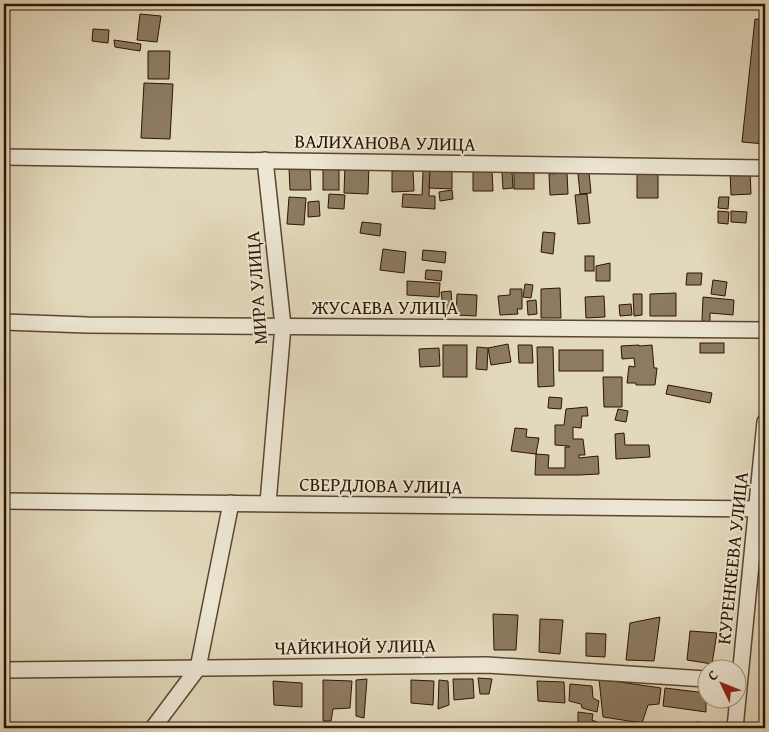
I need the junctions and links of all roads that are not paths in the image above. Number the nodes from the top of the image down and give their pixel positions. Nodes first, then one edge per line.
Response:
1 (4, 157) edge
2 (265, 160) junction
3 (765, 168) edge
4 (4, 322) edge
5 (283, 326) junction
6 (765, 330) edge
7 (765, 422) edge
8 (4, 501) edge
9 (231, 503) junction
10 (268, 504) junction
11 (758, 509) junction
12 (740, 660) edge
13 (198, 668) junction
14 (4, 670) edge
15 (696, 678) edge
16 (736, 710) edge
17 (153, 728) edge
18 (735, 728) edge

1 - 2 street, ВАЛИХАНОВА УЛИЦА
2 - 3 street, ВАЛИХАНОВА УЛИЦА
2 - 5 street, МИРА УЛИЦА
4 - 5 street, ЖУСАЕВА УЛИЦА
5 - 6 street, ЖУСАЕВА УЛИЦА
5 - 10 street, МИРА УЛИЦА
7 - 11 street, КУРЕНКЕЕВА УЛИЦА
8 - 9 street, СВЕРДЛОВА УЛИЦА
9 - 10 street, СВЕРДЛОВА УЛИЦА
9 - 13 street
10 - 11 street, СВЕРДЛОВА УЛИЦА
11 - 12 street, КУРЕНКЕЕВА УЛИЦА
13 - 14 street, ЧАЙКИНОЙ УЛИЦА
13 - 15 street, ЧАЙКИНОЙ УЛИЦА
13 - 17 street
16 - 18 street, КУРЕНКЕЕВА УЛИЦА

